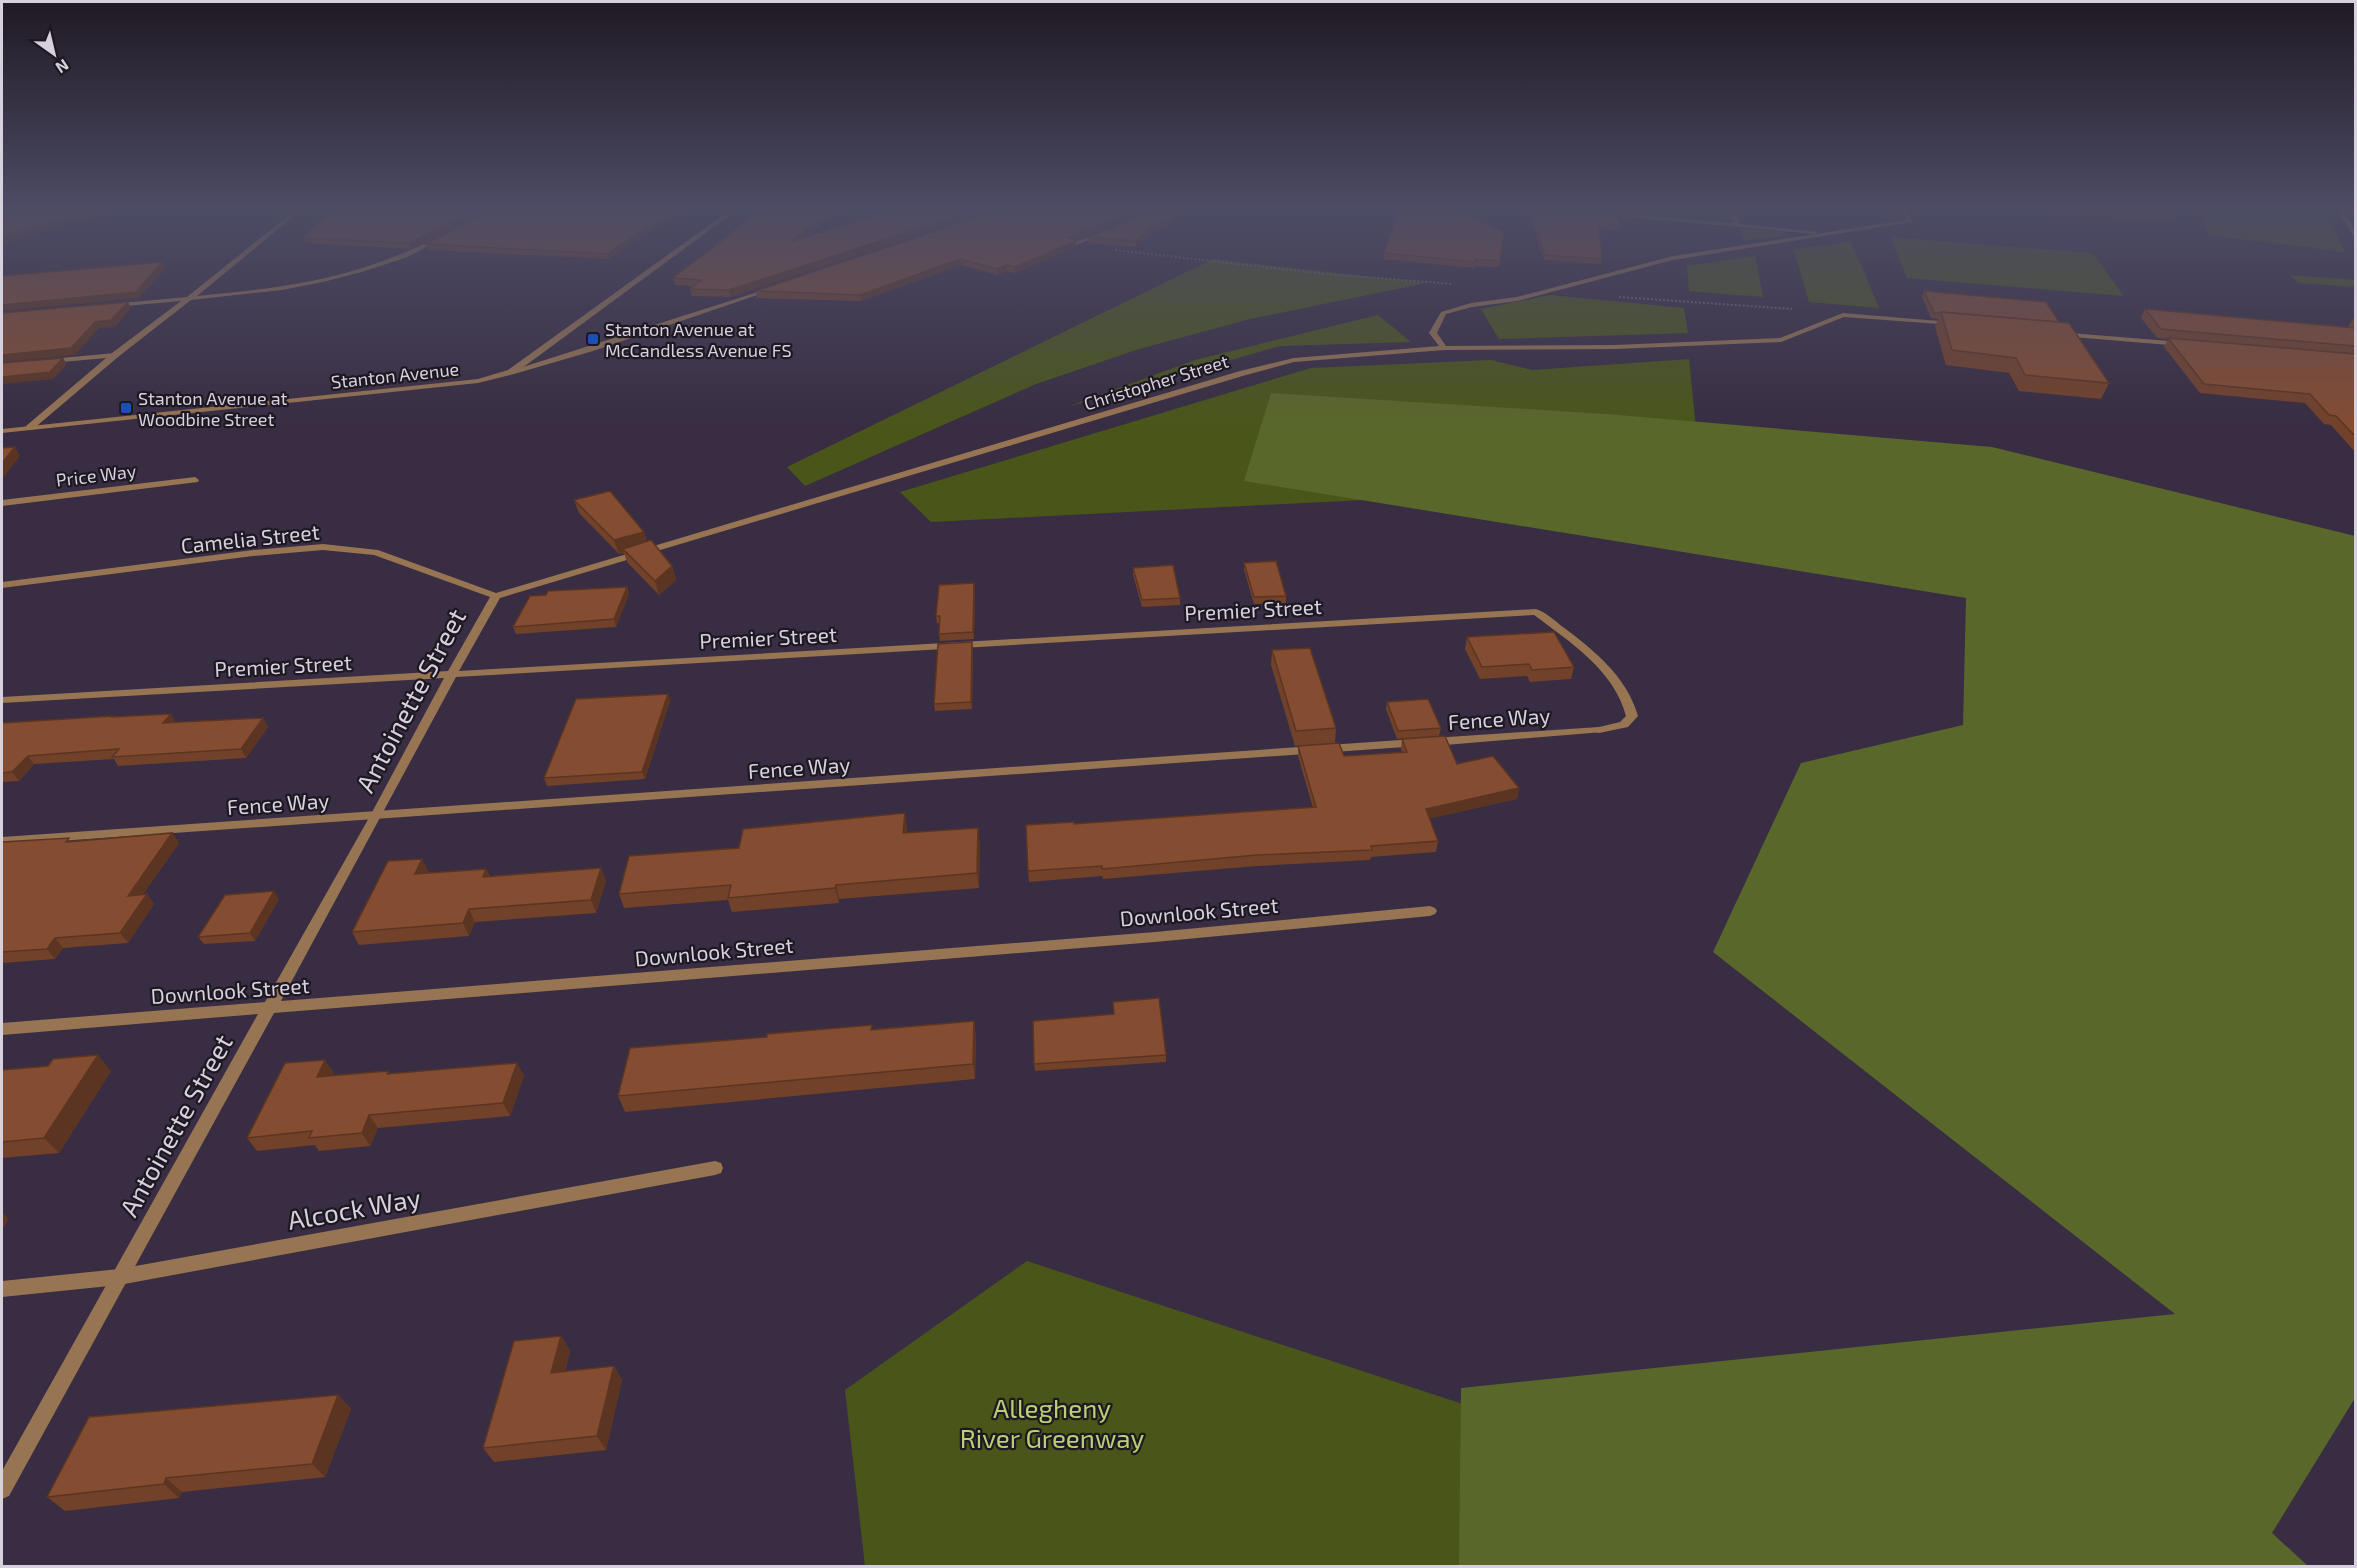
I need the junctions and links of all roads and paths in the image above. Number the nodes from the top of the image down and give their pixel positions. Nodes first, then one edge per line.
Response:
1 (212, 280) edge
2 (331, 280) edge
3 (638, 280) edge
4 (1404, 280) edge
5 (1589, 280) edge
6 (1452, 284) dead end
7 (772, 289) edge
8 (191, 297) junction
9 (1610, 297) dead end
10 (102, 306) edge
11 (1797, 310) dead end
12 (1959, 325) edge
13 (2052, 333) edge
14 (2192, 345) edge
15 (1444, 348) junction
16 (115, 355) junction
17 (35, 362) edge
18 (512, 372) junction
19 (29, 428) junction
20 (2, 431) edge
21 (195, 480) dead end
22 (2, 503) edge
23 (2, 585) edge
24 (496, 596) junction
25 (1536, 612) joint
26 (451, 675) junction
27 (2, 700) edge
28 (376, 816) junction
29 (2, 840) edge
30 (1430, 911) dead end
31 (269, 1009) junction
32 (2, 1029) edge
33 (715, 1168) dead end
34 (119, 1277) junction
35 (2, 1288) edge
36 (2, 1489) edge

1 - 8 street
2 - 8 street
3 - 18 street, Stanton Avenue
4 - 6 path
5 - 15 street
7 - 18 street
8 - 10 street
8 - 16 street
9 - 11 path
12 - 15 street, Christopher Street
13 - 14 street
15 - 24 street, Christopher Street
16 - 17 street
16 - 19 street
18 - 19 street, Stanton Avenue
19 - 20 street, Stanton Avenue
21 - 22 street, Price Way
23 - 24 street, Camelia Street
24 - 26 street, Antoinette Street
25 - 26 street, Premier Street
25 - 28 street, Fence Way
26 - 27 street, Premier Street
26 - 28 street, Antoinette Street
28 - 29 street, Fence Way
28 - 31 street, Antoinette Street
30 - 31 street, Downlook Street
31 - 32 street, Downlook Street
31 - 34 street, Antoinette Street
33 - 34 street, Alcock Way
34 - 35 street, Alcock Way
34 - 36 street, Antoinette Street

